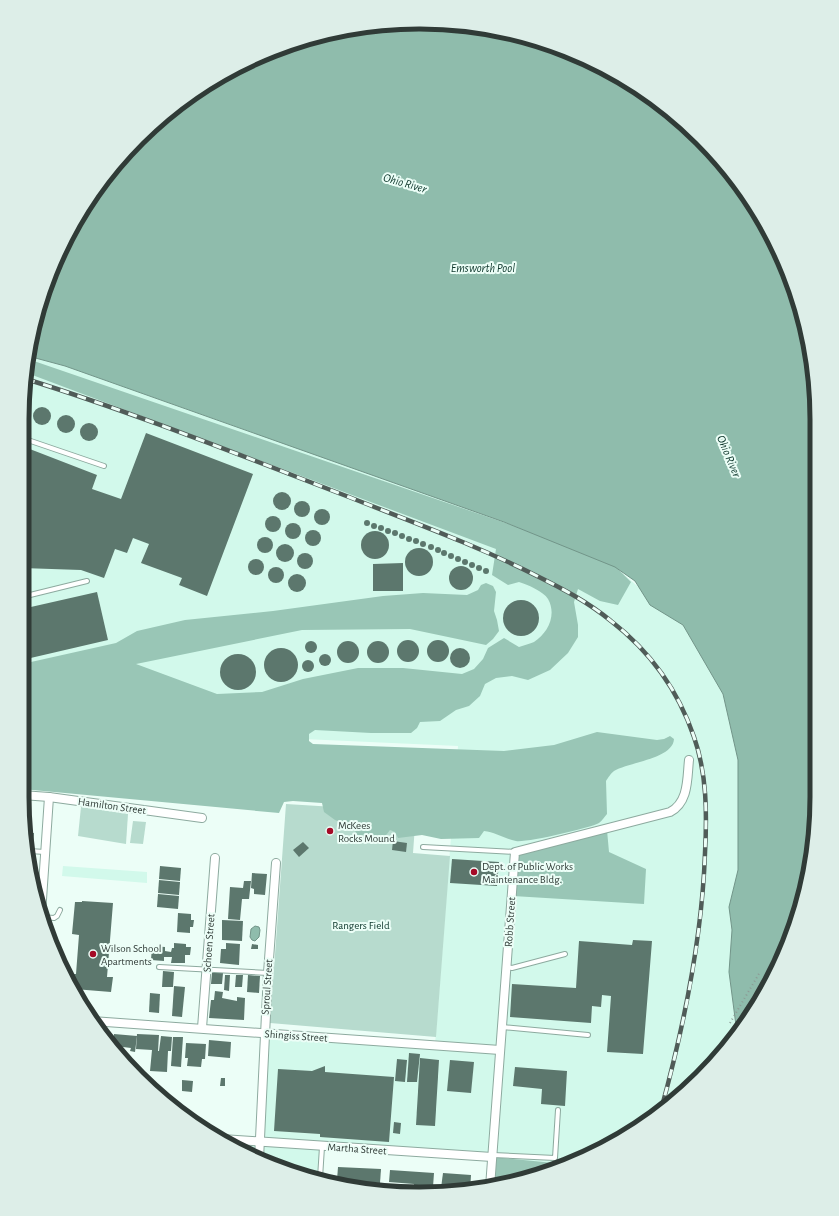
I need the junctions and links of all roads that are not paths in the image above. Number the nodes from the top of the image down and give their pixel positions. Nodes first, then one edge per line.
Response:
1 (29, 440) edge
2 (104, 466) dead end
3 (87, 581) dead end
4 (29, 595) edge
5 (690, 760) dead end
6 (29, 796) edge
7 (49, 797) junction
8 (202, 818) dead end
9 (423, 846) dead end
10 (33, 851) edge
11 (45, 852) junction
12 (515, 852) junction
13 (215, 858) dead end
14 (276, 863) dead end
15 (41, 894) edge
16 (60, 910) dead end
17 (49, 918) edge
18 (565, 954) dead end
19 (506, 966) junction
20 (159, 967) dead end
21 (207, 969) junction
22 (268, 973) junction
23 (101, 1022) edge
24 (502, 1027) junction
25 (202, 1028) junction
26 (264, 1034) junction
27 (588, 1035) dead end
28 (500, 1050) junction
29 (558, 1110) dead end
30 (233, 1140) edge
31 (259, 1142) junction
32 (322, 1146) junction
33 (258, 1152) edge
34 (492, 1156) junction
35 (320, 1174) edge
36 (490, 1180) edge

1 - 2 lane
3 - 4 lane
5 - 12 street
6 - 7 street, Hamilton Street
7 - 8 street, Hamilton Street
7 - 11 street
9 - 12 lane
10 - 11 lane
11 - 15 street
12 - 19 street, Robb Street
13 - 21 street, Schoen Street
14 - 22 street, Sproul Street
16 - 17 lane
18 - 19 lane
19 - 24 street, Robb Street
20 - 21 lane
21 - 22 lane
21 - 25 street, Schoen Street
22 - 26 street, Sproul Street
23 - 25 street, Shingiss Street
24 - 27 lane
24 - 28 street, Robb Street
25 - 26 street, Shingiss Street
26 - 28 street, Shingiss Street
26 - 31 street, Sproul Street
28 - 34 street, Robb Street
29 - 34 lane
30 - 31 street, Martha Street
31 - 32 street, Martha Street
31 - 33 street, Sproul Street
32 - 34 street, Martha Street
32 - 35 lane
34 - 36 street, Robb Street

